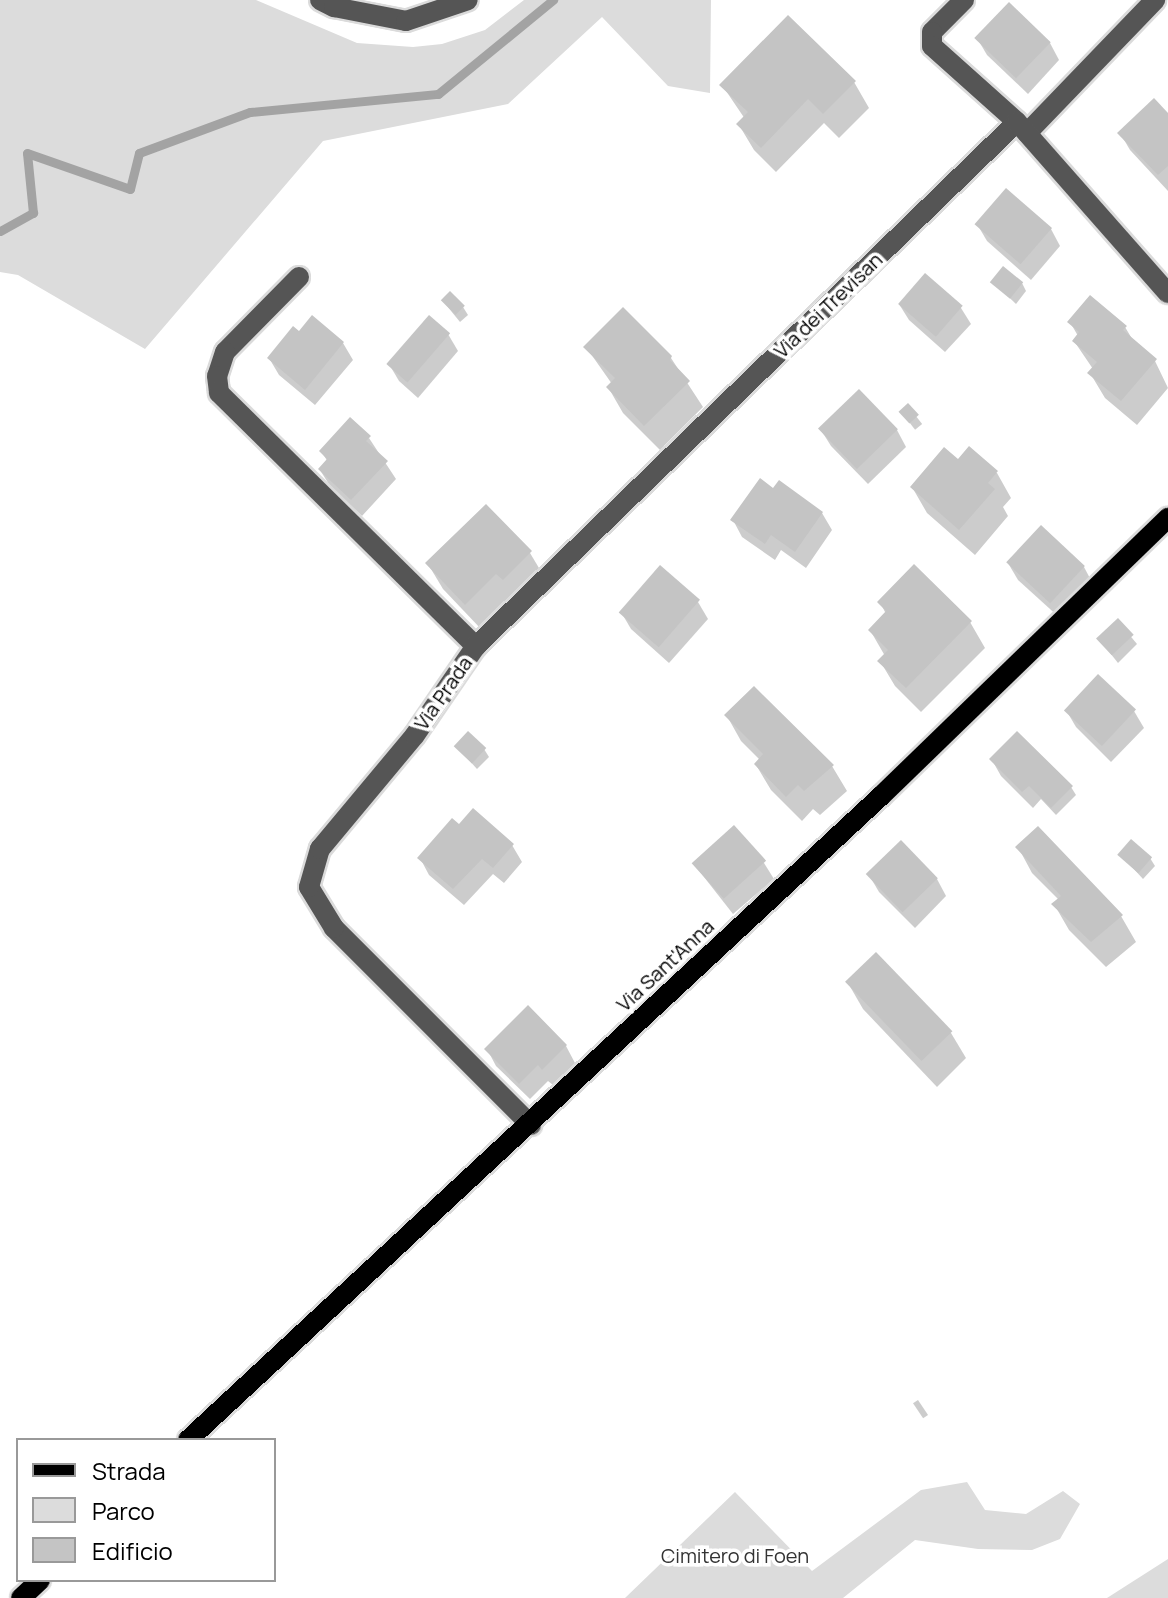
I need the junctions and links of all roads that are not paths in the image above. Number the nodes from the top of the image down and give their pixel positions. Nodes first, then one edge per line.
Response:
1 (320, 0) edge
2 (468, 0) edge
3 (964, 0) edge
4 (1155, 0) edge
5 (1022, 128) junction
6 (299, 277) dead end
7 (1168, 293) edge
8 (1168, 518) edge
9 (476, 646) junction
10 (531, 1125) junction
11 (190, 1438) edge
12 (38, 1582) edge
13 (21, 1598) edge

1 - 2 street
3 - 5 street
4 - 5 street, Via dei Trevisan
5 - 7 street
5 - 9 street, Via dei Trevisan
6 - 9 street, Via Prada
8 - 10 main road, Via Sant'Anna
9 - 10 street, Via Prada
10 - 11 main road, Via Sant'Anna
12 - 13 main road

